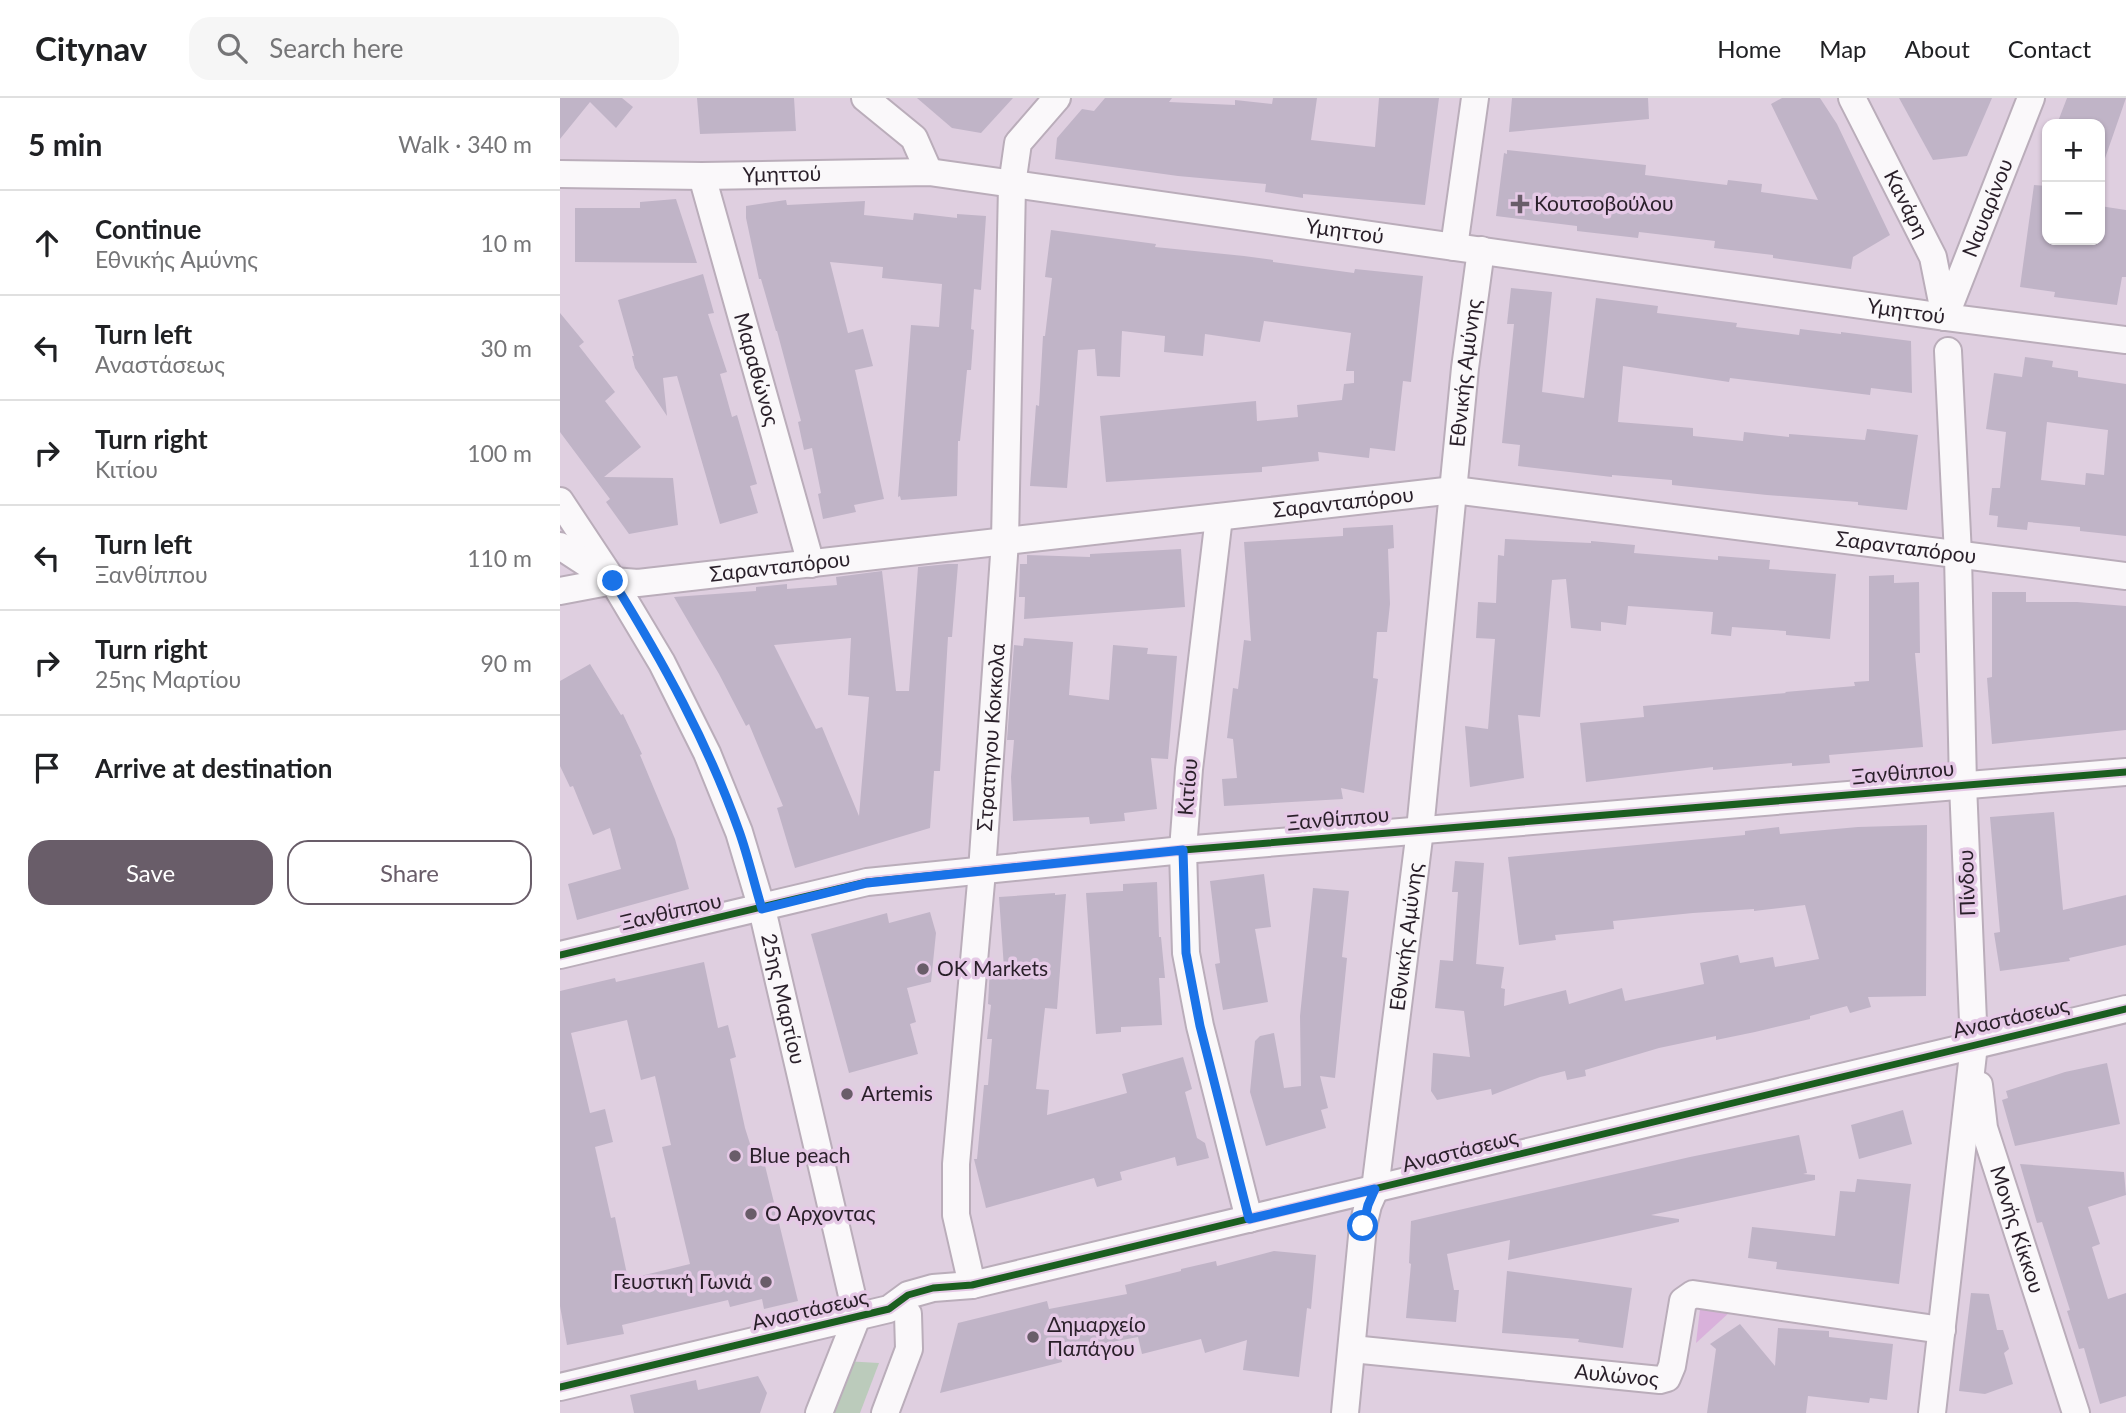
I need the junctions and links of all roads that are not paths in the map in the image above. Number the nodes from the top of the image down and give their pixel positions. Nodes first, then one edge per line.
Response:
1 (865, 98) edge
2 (1057, 98) edge
3 (1475, 98) edge
4 (1852, 98) edge
5 (2031, 98) edge
6 (929, 172) junction
7 (560, 174) edge
8 (702, 176) junction
9 (1012, 185) junction
10 (1454, 247) junction
11 (1481, 250) junction
12 (1945, 317) junction
13 (2126, 340) edge
14 (1948, 351) dead end
15 (1454, 490) junction
16 (560, 501) edge
17 (1219, 517) junction
18 (1005, 541) junction
19 (560, 546) edge
20 (1958, 555) junction
21 (811, 564) junction
22 (2126, 576) edge
23 (613, 581) junction
24 (560, 591) edge
25 (2126, 772) edge
26 (1964, 785) junction
27 (1420, 830) junction
28 (1183, 850) junction
29 (982, 871) junction
30 (762, 909) junction
31 (560, 955) edge
32 (2126, 1009) edge
33 (1974, 1045) junction
34 (1375, 1189) junction
35 (1249, 1219) junction
36 (972, 1285) junction
37 (898, 1311) junction
38 (857, 1317) junction
39 (1942, 1330) junction
40 (1352, 1349) junction
41 (560, 1387) edge
42 (819, 1413) edge
43 (885, 1413) edge
44 (1345, 1413) edge
45 (1933, 1413) edge
46 (2076, 1413) edge

1 - 6 street
2 - 9 street, Στρατηγου Κοκκολα
3 - 10 street
4 - 12 street, Κανάρη
5 - 12 street, Ναυαρίνου
6 - 8 street, Υμηττού
6 - 9 street, Υμηττού
7 - 8 street, Υμηττού
8 - 21 street, Μαραθώνος
9 - 10 street, Υμηττού
9 - 18 street, Στρατηγου Κοκκολα
10 - 11 street, Υμηττού
11 - 12 street, Υμηττού
11 - 15 street, Εθνικής Αμύνης
12 - 13 street, Υμηττού
14 - 20 street, Πίνδου
15 - 17 street, Σαρανταπόρου
15 - 20 street, Σαρανταπόρου
15 - 27 street, Εθνικής Αμύνης
16 - 23 street, 25ης Μαρτίου
17 - 18 street, Σαρανταπόρου
17 - 28 street, Κιτίου
18 - 21 street, Σαρανταπόρου
18 - 29 street, Στρατηγου Κοκκολα
19 - 23 street, 25ης Μαρτίου
20 - 22 street, Σαρανταπόρου
20 - 26 street, Πίνδου
21 - 23 street, Σαρανταπόρου
23 - 24 street, Σαρανταπόρου
23 - 30 street, 25ης Μαρτίου
25 - 26 street, Ξανθίππου
26 - 27 street, Ξανθίππου
26 - 33 street, Πίνδου
27 - 28 street, Ξανθίππου
27 - 34 street, Εθνικής Αμύνης
28 - 29 street, Ξανθίππου
28 - 35 street, Κιτίου
29 - 30 street, Ξανθίππου
29 - 36 street, Στρατηγου Κοκκολα
30 - 31 street, Ξανθίππου
30 - 38 street, 25ης Μαρτίου
32 - 33 street, Αναστάσεως
33 - 34 street, Αναστάσεως
33 - 39 street, Πίνδου
33 - 46 street, Μονής Κίκκου
34 - 35 street, Αναστάσεως
34 - 40 street, Εθνικής Αμύνης
35 - 36 street, Αναστάσεως
36 - 37 street, Αναστάσεως
37 - 38 street, Αναστάσεως
37 - 43 street
38 - 41 street, Αναστάσεως
38 - 42 street
39 - 40 street, Αυλώνος
39 - 45 street, Πίνδου
40 - 44 street, Εθνικής Αμύνης

